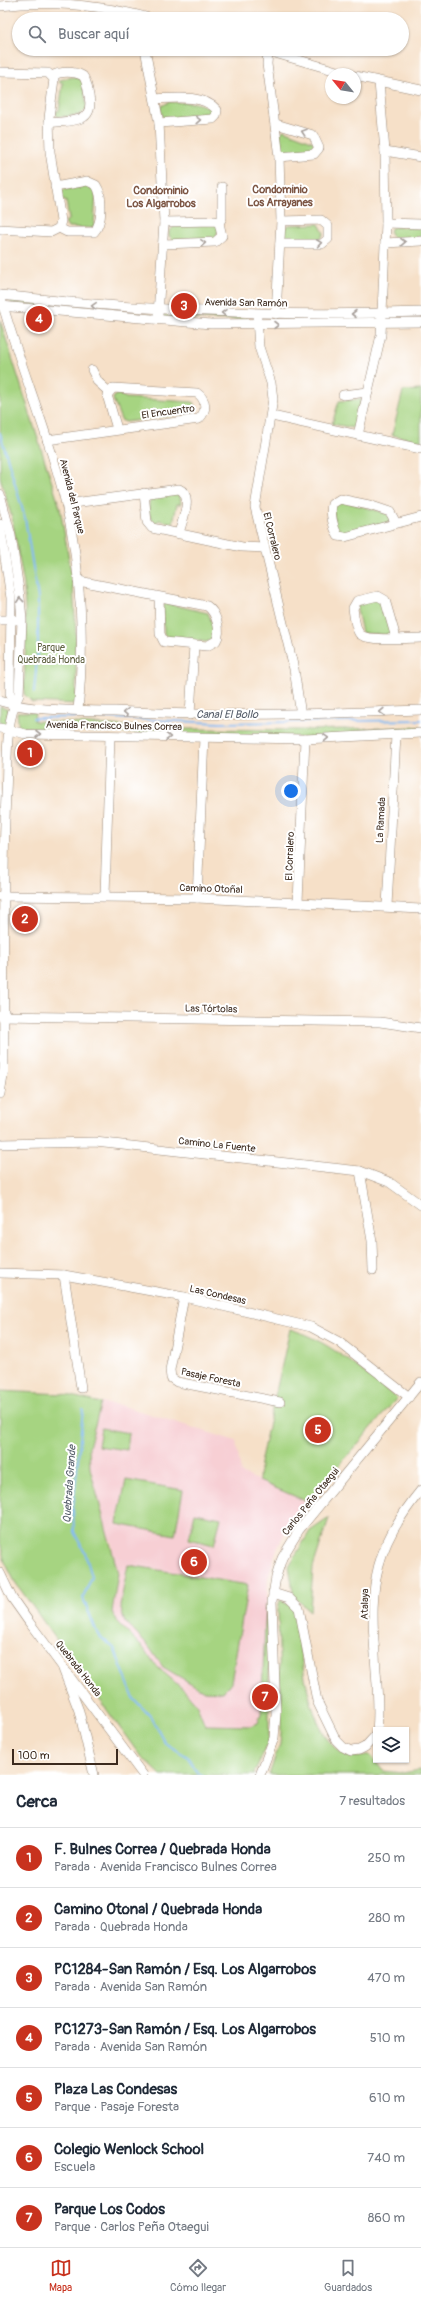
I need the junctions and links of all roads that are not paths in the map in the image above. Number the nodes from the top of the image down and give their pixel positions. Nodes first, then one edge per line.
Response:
1 (0, 6) edge
2 (121, 12) edge
3 (146, 56) edge
4 (265, 56) edge
5 (285, 56) edge
6 (326, 68) edge
7 (0, 72) edge
8 (52, 76) junction
9 (361, 78) edge
10 (379, 82) junction
11 (421, 90) edge
12 (155, 99) junction
13 (49, 123) junction
14 (159, 123) junction
15 (276, 124) junction
16 (384, 151) junction
17 (279, 157) junction
18 (421, 157) edge
19 (55, 187) junction
20 (222, 187) dead end
21 (281, 221) junction
22 (164, 222) junction
23 (219, 223) junction
24 (386, 223) junction
25 (421, 224) edge
26 (59, 228) junction
27 (0, 229) edge
28 (421, 241) edge
29 (385, 243) junction
30 (164, 244) junction
31 (280, 244) junction
32 (0, 295) edge
33 (2, 306) edge
34 (158, 310) junction
35 (421, 312) edge
36 (257, 314) junction
37 (276, 314) junction
38 (382, 314) junction
39 (158, 320) junction
40 (421, 322) edge
41 (381, 323) junction
42 (257, 325) junction
43 (92, 370) dead end
44 (108, 391) junction
45 (368, 392) junction
46 (343, 395) dead end
47 (272, 416) junction
48 (117, 429) junction
49 (358, 435) junction
50 (46, 440) junction
51 (421, 449) edge
52 (144, 493) junction
53 (0, 494) edge
54 (66, 504) junction
55 (421, 517) edge
56 (396, 523) junction
57 (0, 524) edge
58 (179, 533) junction
59 (265, 548) junction
60 (78, 581) junction
61 (159, 597) junction
62 (0, 620) edge
63 (17, 620) junction
64 (396, 638) junction
65 (421, 638) edge
66 (194, 645) junction
67 (0, 701) edge
68 (14, 704) junction
69 (78, 710) junction
70 (421, 710) edge
71 (190, 715) junction
72 (301, 715) junction
73 (0, 728) edge
74 (10, 732) junction
75 (421, 733) edge
76 (396, 734) junction
77 (110, 736) junction
78 (204, 738) junction
79 (305, 740) junction
80 (3, 810) edge
81 (2, 896) edge
82 (105, 896) junction
83 (197, 898) junction
84 (298, 902) junction
85 (387, 906) junction
86 (421, 909) edge
87 (2, 1016) edge
88 (421, 1028) edge
89 (0, 1094) edge
90 (0, 1144) edge
91 (360, 1171) junction
92 (421, 1205) edge
93 (373, 1270) dead end
94 (0, 1273) edge
95 (64, 1275) junction
96 (184, 1297) junction
97 (421, 1382) edge
98 (81, 1388) dead end
99 (409, 1397) junction
100 (280, 1402) dead end
101 (421, 1490) edge
102 (0, 1573) edge
103 (273, 1593) junction
104 (60, 1663) junction
105 (377, 1727) edge
106 (373, 1740) edge
107 (261, 1774) edge
108 (94, 1775) edge
109 (144, 1775) edge

1 - 2 street
3 - 12 street
4 - 15 street
5 - 6 street
7 - 8 street
8 - 13 street
8 - 13 street
9 - 10 street
10 - 11 street
10 - 16 street
12 - 14 street
14 -> 12 street
13 - 19 street
14 - 22 street
15 - 17 street
17 -> 15 street
16 - 18 street
16 - 24 street
17 - 21 street
19 - 26 street
19 - 26 street
20 - 23 street
21 - 31 street
31 -> 21 street
22 - 23 street
22 - 30 street
30 -> 23 street
24 - 25 street
24 - 29 street
26 - 27 street
29 -> 28 street
29 - 38 street
30 - 34 street
31 - 37 street
32 - 33 street, Avenida del Parque
34 -> 32 street, Avenida San Ramón
33 - 39 street
33 - 50 street, Avenida del Parque
36 -> 34 street, Avenida San Ramón
34 - 39 street
35 - 38 street, Avenida San Ramón
36 - 37 street, Avenida San Ramón
36 - 42 street, El Corralero
38 -> 37 street, Avenida San Ramón
38 - 41 street
39 - 42 street
40 - 41 street
42 -> 41 street
41 - 45 street
42 - 47 street, El Corralero
43 - 44 street
44 - 48 street
44 - 48 street, El Encuentro
45 - 46 street
45 - 49 street
47 - 49 street
47 - 59 street, El Corralero
48 - 50 street, El Encuentro
49 - 51 street
50 - 54 street, Avenida del Parque
52 - 54 street
52 - 58 street
52 - 58 street
63 -> 53 street
54 - 60 street, Avenida del Parque
55 - 56 street
56 - 56 street
57 - 63 street
58 - 59 street
59 - 72 street, El Corralero
60 - 61 street
60 - 69 street, Avenida del Parque
61 - 66 street
61 - 66 street
62 - 63 street
63 - 68 street
64 - 64 street
64 - 65 street
66 - 71 street
67 - 68 street, Avenida Francisco Bulnes Correa
68 - 69 street, Avenida Francisco Bulnes Correa
68 - 74 street
71 -> 69 street, Avenida Francisco Bulnes Correa
70 -> 72 street, Avenida Francisco Bulnes Correa
71 - 72 street, Avenida Francisco Bulnes Correa
73 - 74 street, Avenida Francisco Bulnes Correa
74 -> 77 street, Avenida Francisco Bulnes Correa
74 - 80 street
75 - 76 street, Avenida Francisco Bulnes Correa
79 -> 76 street, Avenida Francisco Bulnes Correa
76 - 85 street, La Ramada
77 -> 78 street, Avenida Francisco Bulnes Correa
77 - 82 street
78 - 79 street, Avenida Francisco Bulnes Correa
78 - 83 street
79 - 84 street, El Corralero
80 - 81 street
81 - 82 street, Camino Otoñal
81 - 87 street
82 - 83 street, Camino Otoñal
83 - 84 street, Camino Otoñal
84 - 85 street, Camino Otoñal
85 - 86 street, Camino Otoñal
87 - 88 street, Las Tórtolas
87 - 89 street
90 - 91 street, Camino La Fuente
91 - 92 street, Camino La Fuente
91 - 93 street
94 - 95 street, Las Condesas
95 - 96 street, Las Condesas
95 - 98 street
96 - 99 street, Las Condesas
96 - 100 street, Pasaje Foresta
97 - 99 street, Carlos Peña Otaegui
99 - 103 street, Carlos Peña Otaegui
101 - 105 street, Atalaya
102 - 104 street, Quebrada Honda
103 - 106 street
103 - 107 street, Carlos Peña Otaegui
104 - 108 street
104 - 109 street, Quebrada Honda

